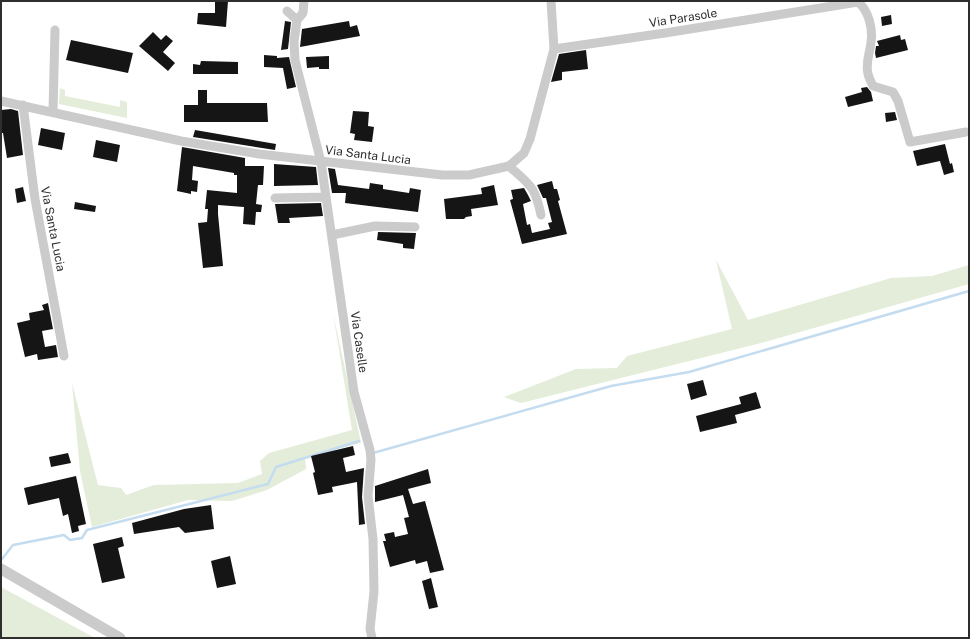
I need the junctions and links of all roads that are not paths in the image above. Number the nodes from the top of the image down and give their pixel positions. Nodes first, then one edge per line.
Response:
1 (304, 1) edge
2 (551, 1) edge
3 (287, 12) dead end
4 (297, 20) junction
5 (55, 30) dead end
6 (554, 48) junction
7 (1, 101) edge
8 (23, 105) junction
9 (53, 111) junction
10 (966, 132) dead end
11 (321, 162) junction
12 (509, 166) junction
13 (326, 197) junction
14 (275, 198) dead end
15 (541, 215) dead end
16 (415, 227) dead end
17 (332, 235) junction
18 (64, 356) dead end
19 (1, 569) edge
20 (120, 638) edge
21 (372, 638) edge

1 - 4 street, Via Caselle
2 - 6 street, Via Santa Lucia
3 - 4 street
4 - 11 street, Via Caselle
5 - 9 street
6 - 10 street, Via Parasole
6 - 12 street, Via Santa Lucia
7 - 8 street, Via Santa Lucia
8 - 9 street, Via Santa Lucia
8 - 18 street, Via Santa Lucia
9 - 11 street, Via Santa Lucia
11 - 12 street, Via Santa Lucia
11 - 13 street, Via Caselle
12 - 15 street
13 - 14 street
13 - 17 street, Via Caselle
16 - 17 street
17 - 21 street, Via Caselle
19 - 20 street

